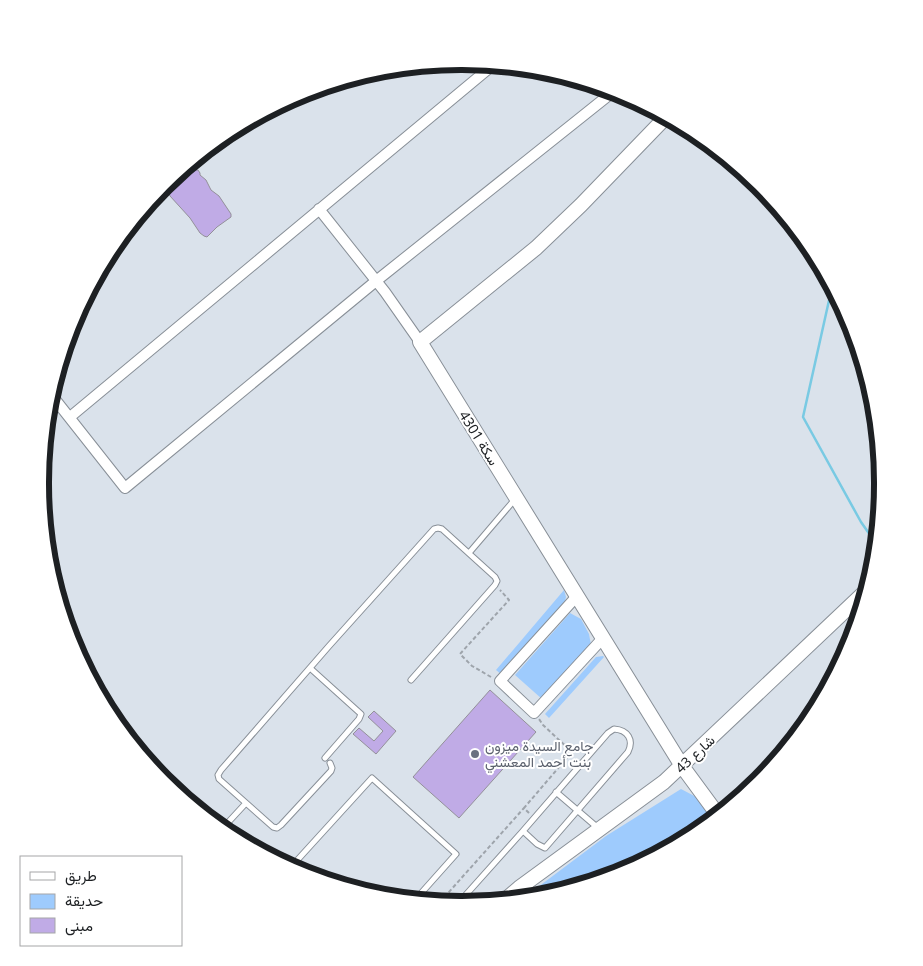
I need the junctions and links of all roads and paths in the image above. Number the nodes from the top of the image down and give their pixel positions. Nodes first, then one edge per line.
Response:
1 (486, 71) edge
2 (606, 97) edge
3 (661, 122) edge
4 (319, 209) junction
5 (376, 281) junction
6 (420, 342) junction
7 (57, 402) edge
8 (70, 417) junction
9 (517, 498) junction
10 (469, 553) junction
11 (495, 585) junction
12 (577, 596) junction
13 (858, 598) edge
14 (603, 638) junction
15 (310, 668) junction
16 (411, 680) dead end
17 (500, 681) junction
18 (534, 712) junction
19 (325, 758) dead end
20 (330, 763) dead end
21 (682, 766) junction
22 (556, 792) junction
23 (246, 803) junction
24 (524, 808) junction
25 (714, 809) edge
26 (578, 811) junction
27 (534, 818) junction
28 (228, 823) edge
29 (600, 830) junction
30 (523, 831) junction
31 (297, 861) edge
32 (514, 892) edge
33 (421, 893) edge
34 (446, 895) edge
35 (465, 896) edge

1 - 4 street
2 - 5 street
3 - 6 street
4 - 5 street
4 - 8 street
5 - 6 street
5 - 8 street
6 - 9 street, سكة 4301
7 - 8 street
9 - 10 lane
9 - 12 street, سكة 4301
10 - 11 lane
10 - 15 lane
11 - 16 lane
11 - 17 path
12 - 14 street, سكة 4301
12 - 17 street
13 - 21 street, شارع 43
14 - 18 street
14 - 21 street, سكة 4301
15 - 19 lane
15 - 23 lane
17 - 18 street
18 - 24 path
20 - 23 lane
21 - 25 street, سكة 4301
21 - 29 street, شارع 43
22 - 26 lane
22 - 26 lane
22 - 27 lane
23 - 28 lane
24 - 27 path
24 - 34 path
26 - 29 lane
26 - 30 lane
27 - 30 lane
29 - 32 street, شارع 43
30 - 35 lane
31 - 33 lane

